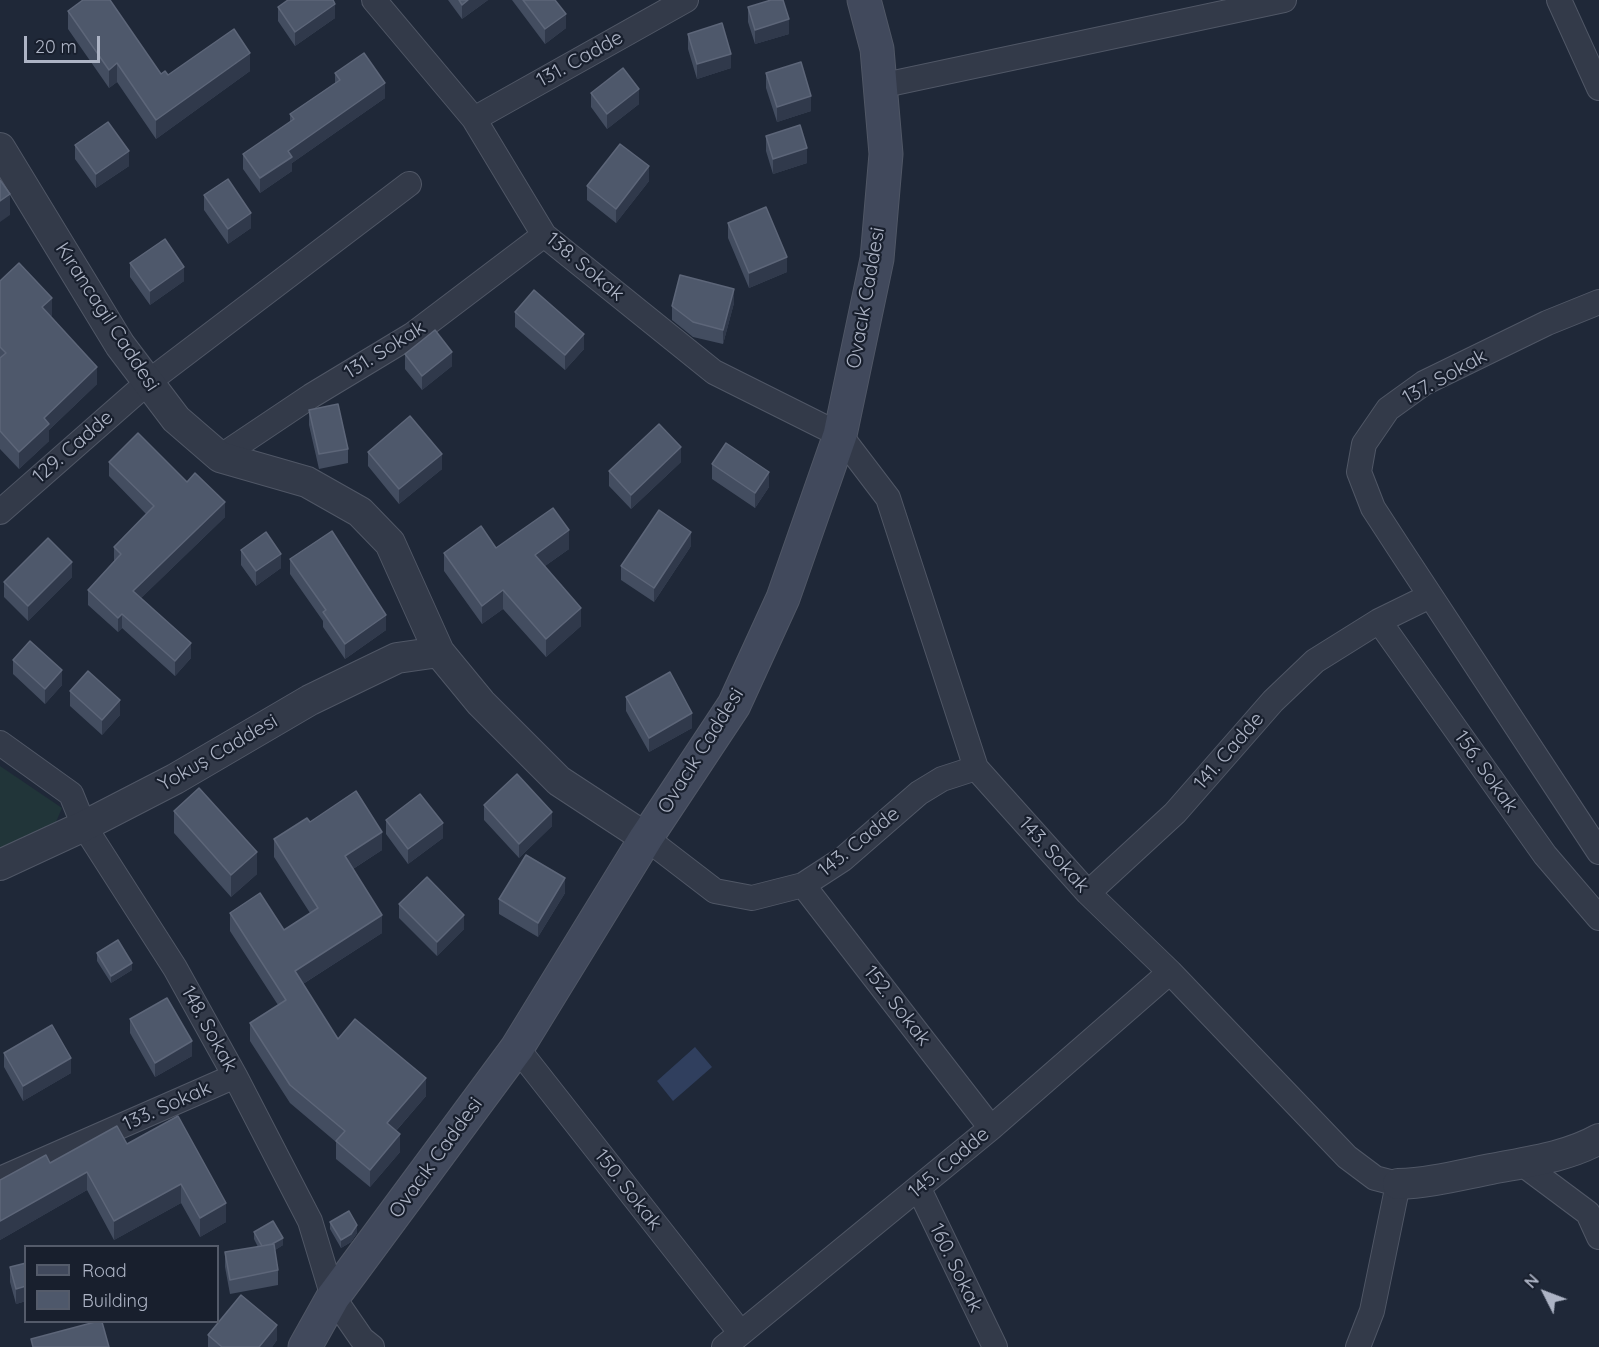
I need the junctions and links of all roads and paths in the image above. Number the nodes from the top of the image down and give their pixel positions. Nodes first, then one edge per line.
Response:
1 (374, 0) edge
2 (686, 0) edge
3 (864, 0) edge
4 (1284, 0) edge
5 (1559, 0) edge
6 (880, 86) junction
7 (1599, 88) edge
8 (474, 119) junction
9 (0, 148) edge
10 (409, 184) dead end
11 (544, 235) junction
12 (1599, 302) edge
13 (147, 383) junction
14 (840, 435) junction
15 (220, 457) junction
16 (0, 512) edge
17 (1430, 596) junction
18 (1379, 621) junction
19 (439, 652) junction
20 (0, 743) edge
21 (976, 768) junction
22 (84, 826) junction
23 (646, 838) junction
24 (1599, 852) edge
25 (0, 865) edge
26 (803, 885) junction
27 (1088, 893) junction
28 (1599, 918) edge
29 (1170, 972) junction
30 (517, 1048) junction
31 (235, 1076) junction
32 (991, 1128) junction
33 (1599, 1140) edge
34 (1521, 1163) junction
35 (0, 1179) edge
36 (1398, 1184) junction
37 (919, 1189) junction
38 (1599, 1237) edge
39 (333, 1297) junction
40 (732, 1340) edge
41 (305, 1347) edge
42 (372, 1347) edge
43 (995, 1347) edge
44 (1358, 1347) edge

1 - 8 street, 138. Sokak
2 - 8 street, 131. Cadde
3 - 6 main road, Ovacık Caddesi
4 - 6 street
5 - 7 street
6 - 14 main road, Ovacık Caddesi
8 - 11 street, 138. Sokak
9 - 13 street, Kırancagil Caddesi
10 - 13 street, 129. Cadde
11 - 14 street, 138. Sokak
11 - 15 street, 131. Sokak
12 - 17 street, 137. Sokak
13 - 15 street, Kırancagil Caddesi
13 - 16 street, 129. Cadde
14 - 21 street, 143. Sokak
14 - 23 main road, Ovacık Caddesi
15 - 19 street, Kırancagil Caddesi
17 - 18 street, 141. Cadde
17 - 24 street, 137. Sokak
18 - 27 street, 141. Cadde
18 - 28 street, 156. Sokak
19 - 22 street, Yokuş Caddesi
19 - 23 street, Kırancagil Caddesi
20 - 22 street, 148. Sokak
21 - 26 street, 143. Cadde
21 - 27 street, 143. Sokak
22 - 25 street, Yokuş Caddesi
22 - 31 street, 148. Sokak
23 - 26 street, 143. Cadde
23 - 30 main road, Ovacık Caddesi
26 - 32 street, 152. Sokak
27 - 29 street, 143. Sokak
29 - 32 street, 145. Cadde
29 - 36 street, 143. Sokak
30 - 39 main road, Ovacık Caddesi
30 - 40 street, 150. Sokak
31 - 35 street, 133. Sokak
31 - 39 street, 148. Sokak
32 - 37 street, 145. Cadde
33 - 34 street
34 - 36 street
34 - 38 street
36 - 44 street
37 - 40 street, 145. Cadde
37 - 43 street, 160. Sokak
39 - 41 main road, Ovacık Caddesi
39 - 42 street, 148. Sokak

